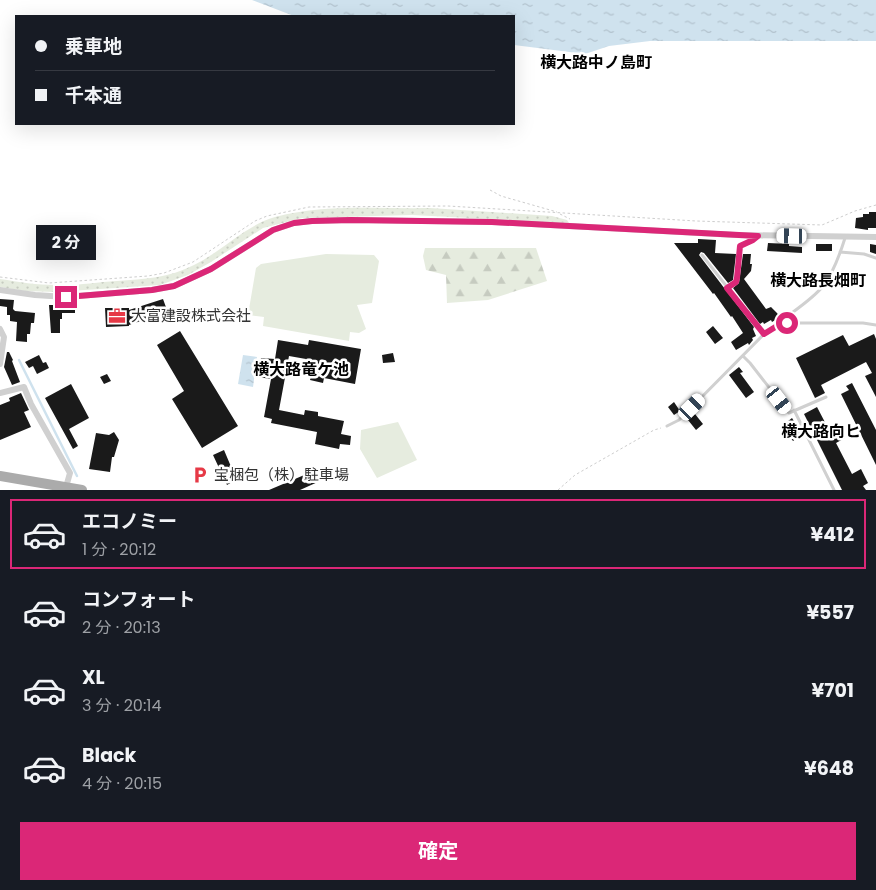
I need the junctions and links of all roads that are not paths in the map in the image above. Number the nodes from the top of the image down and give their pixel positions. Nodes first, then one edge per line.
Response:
1 (758, 236) junction
2 (846, 237) junction
3 (876, 237) edge
4 (840, 252) junction
5 (702, 255) dead end
6 (876, 258) edge
7 (727, 288) junction
8 (0, 290) edge
9 (876, 325) edge
10 (780, 326) junction
11 (0, 329) edge
12 (764, 334) junction
13 (743, 356) junction
14 (0, 364) edge
15 (0, 393) edge
16 (826, 397) dead end
17 (794, 410) junction
18 (667, 426) road end
19 (0, 476) edge
20 (66, 487) junction
21 (82, 490) edge
22 (834, 490) edge

1 - 2 street
1 - 7 lane
1 - 8 street
2 - 3 street
2 - 4 lane
4 - 6 lane
4 - 10 lane
5 - 7 lane
7 - 12 lane
9 - 10 lane
10 - 12 lane
11 - 14 street
12 - 13 lane
13 - 17 lane
13 - 18 lane
15 - 20 street
16 - 17 lane
17 - 22 lane
19 - 20 main road
20 - 21 main road

